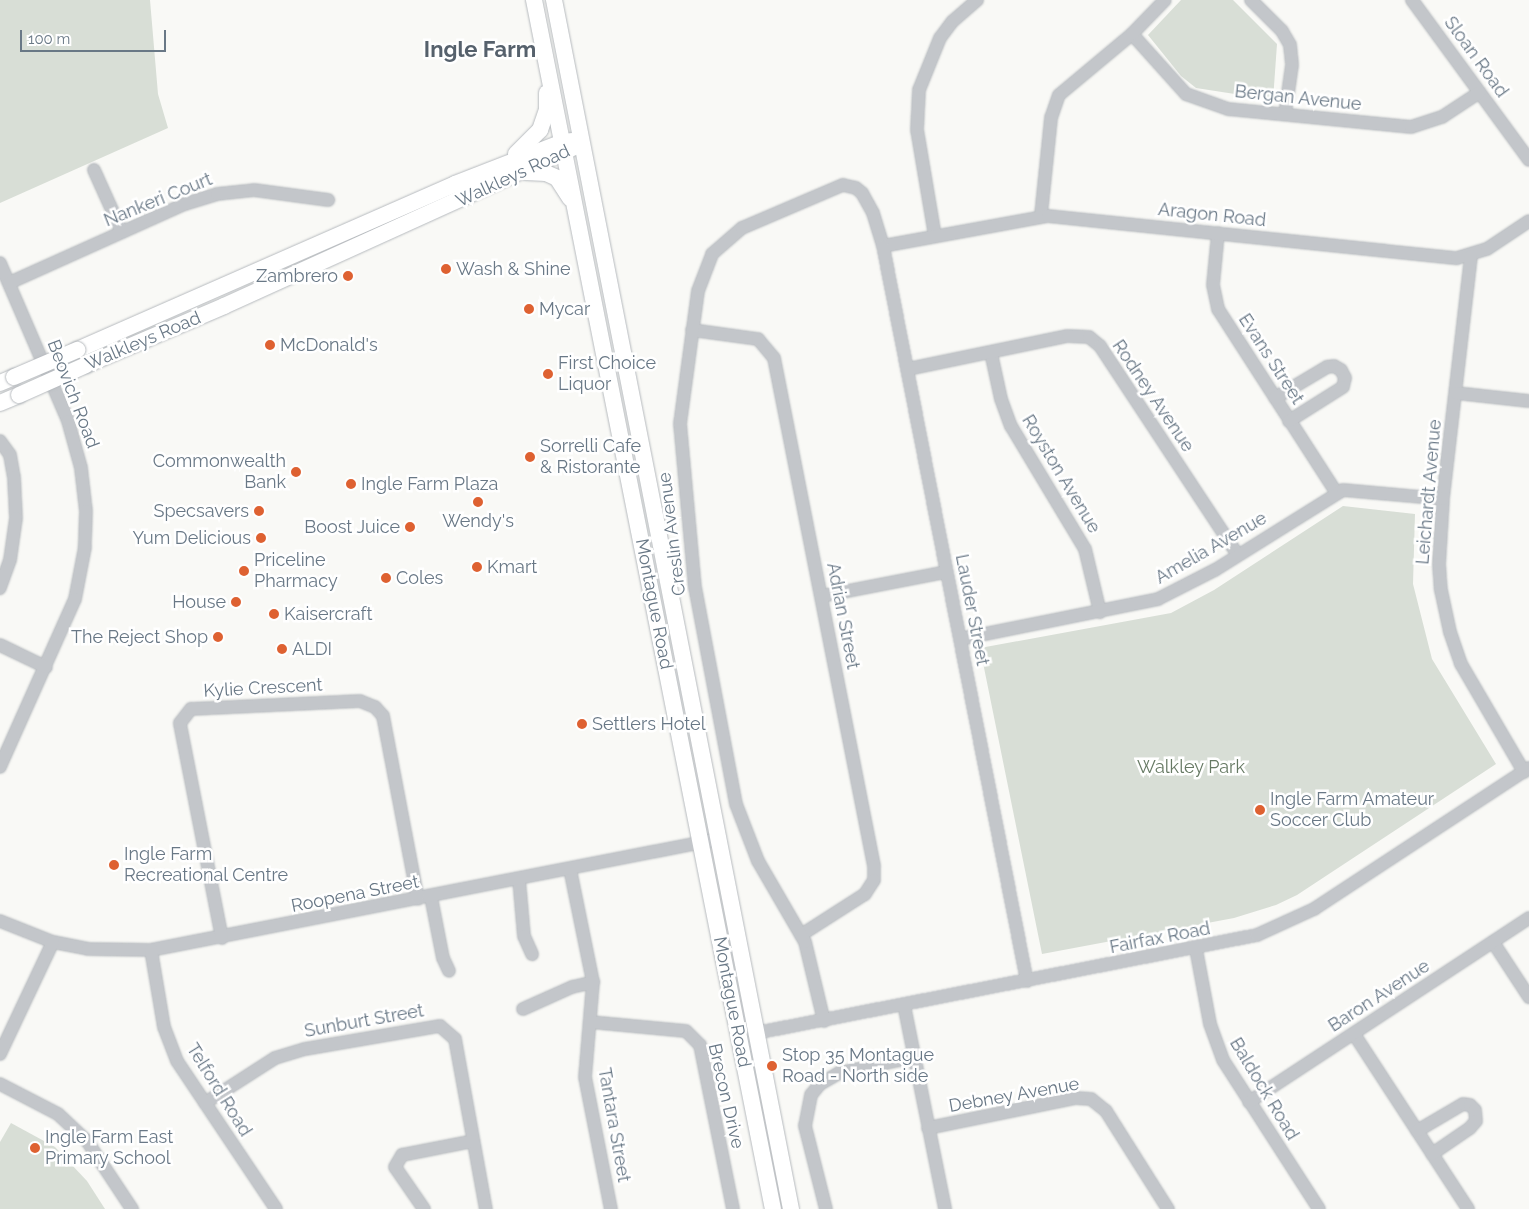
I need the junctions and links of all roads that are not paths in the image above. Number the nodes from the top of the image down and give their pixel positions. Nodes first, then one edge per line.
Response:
1 (534, 0) edge
2 (554, 0) edge
3 (977, 0) edge
4 (1165, 0) edge
5 (1251, 0) edge
6 (1412, 0) edge
7 (1132, 34) junction
8 (548, 67) junction
9 (1480, 92) junction
10 (1285, 114) junction
11 (583, 141) junction
12 (564, 148) junction
13 (1529, 160) edge
14 (94, 170) dead end
15 (490, 170) junction
16 (524, 172) junction
17 (328, 200) dead end
18 (1041, 215) junction
19 (1529, 221) edge
20 (580, 226) junction
21 (122, 232) junction
22 (1218, 233) junction
23 (934, 236) junction
24 (883, 246) junction
25 (1471, 256) junction
26 (0, 262) edge
27 (9, 283) junction
28 (692, 330) junction
29 (991, 353) junction
30 (908, 370) junction
31 (7, 380) edge
32 (1456, 393) junction
33 (1274, 398) junction
34 (1529, 400) edge
35 (0, 403) edge
36 (1290, 421) junction
37 (0, 441) edge
38 (1336, 492) junction
39 (1443, 499) junction
40 (1238, 555) junction
41 (946, 572) junction
42 (0, 588) edge
43 (822, 596) junction
44 (1100, 612) junction
45 (960, 639) junction
46 (0, 645) edge
47 (46, 667) junction
48 (0, 767) edge
49 (1526, 770) edge
50 (718, 839) junction
51 (700, 842) junction
52 (570, 869) junction
53 (519, 880) junction
54 (431, 897) junction
55 (418, 899) junction
56 (1529, 918) edge
57 (0, 921) edge
58 (802, 935) junction
59 (222, 938) junction
60 (53, 942) junction
61 (1493, 942) junction
62 (1196, 949) junction
63 (152, 950) junction
64 (532, 954) dead end
65 (449, 971) dead end
66 (1027, 981) junction
67 (593, 982) junction
68 (1529, 997) edge
69 (904, 1005) junction
70 (523, 1009) dead end
71 (824, 1021) junction
72 (590, 1022) junction
73 (756, 1033) junction
74 (1354, 1034) junction
75 (739, 1035) junction
76 (0, 1054) edge
77 (914, 1057) junction
78 (0, 1084) edge
79 (1248, 1102) junction
80 (205, 1103) junction
81 (928, 1128) junction
82 (1417, 1131) junction
83 (473, 1141) junction
84 (1432, 1154) junction
85 (132, 1209) edge
86 (276, 1209) edge
87 (424, 1209) edge
88 (486, 1209) edge
89 (611, 1209) edge
90 (733, 1209) edge
91 (773, 1209) edge
92 (791, 1209) edge
93 (826, 1209) edge
94 (946, 1209) edge
95 (1168, 1209) edge
96 (1319, 1209) edge
97 (1468, 1209) edge

1 - 8 main road, Montague Road
2 - 11 main road, Montague Road
3 - 23 street
4 - 7 street
5 - 10 street
6 - 9 street, Sloan Road
7 - 10 street, Bergan Avenue
7 - 18 street
8 - 12 main road, Montague Road
8 - 15 main road
9 - 10 street, Bergan Avenue
9 - 13 street, Sloan Road
11 - 12 main road, Walkleys Road
11 - 50 main road, Montague Road
12 - 15 main road, Walkleys Road
12 - 16 main road, Walkleys Road
12 - 20 main road, Montague Road
14 - 21 street
15 - 31 main road, Walkleys Road, bridge
16 - 20 main road
16 - 35 main road, Walkleys Road, bridge
17 - 21 street, Nankeri Court
18 - 22 street, Aragon Road
18 - 23 street, Aragon Road
19 - 25 street, Aragon Road
20 - 51 main road, Montague Road
21 - 27 street, Nankeri Court
22 - 25 street, Aragon Road
22 - 33 street, Evans Street
23 - 24 street, Aragon Road
24 - 28 street, Creslin Avenue
24 - 30 street, Lauder Street
25 - 32 street, Leichardt Avenue
26 - 27 street, Beovich Road
27 - 47 street, Beovich Road
28 - 43 street, Adrian Street
28 - 58 street, Creslin Avenue
29 - 30 street, Rodney Avenue
29 - 40 street, Rodney Avenue
29 - 44 street, Royston Avenue
30 - 41 street, Lauder Street
32 - 34 street
32 - 39 street, Leichardt Avenue
33 - 36 street, Evans Street
33 - 36 street
36 - 38 street, Evans Street
37 - 42 street
38 - 39 street, Amelia Avenue
38 - 40 street, Amelia Avenue
39 - 49 street, Leichardt Avenue
40 - 44 street, Amelia Avenue
41 - 43 street
41 - 45 street, Lauder Street
43 - 58 street, Adrian Street
44 - 45 street, Amelia Avenue
45 - 66 street, Lauder Street
46 - 47 street
47 - 48 street, Beovich Road
49 - 62 street, Fairfax Road
50 - 51 street, Roopena Street
50 - 73 main road, Montague Road
51 - 52 street, Roopena Street
51 - 75 main road, Montague Road
52 - 53 street, Roopena Street
52 - 67 street, Tantara Street
53 - 54 street, Roopena Street
53 - 64 street
54 - 55 street, Roopena Street
54 - 65 street
55 - 59 street, Roopena Street
55 - 59 street, Kylie Crescent
56 - 61 street, Baron Avenue
57 - 60 street, Roopena Street
58 - 71 street, Creslin Avenue
59 - 63 street, Roopena Street
60 - 63 street, Roopena Street
60 - 76 street
61 - 68 street
61 - 74 street, Baron Avenue
62 - 66 street, Fairfax Road
62 - 79 street, Baldock Road
63 - 80 street, Telford Road
66 - 69 street, Fairfax Road
67 - 70 street
67 - 72 street, Tantara Street
69 - 71 street, Fairfax Road
69 - 77 street
71 - 73 street, Fairfax Road
72 - 89 street, Tantara Street
72 - 90 street, Brecon Drive
73 - 75 main road
73 - 92 main road, Montague Road
74 - 79 street, Baron Avenue
74 - 82 street
75 - 91 main road, Montague Road
77 - 81 street
77 - 93 street
78 - 85 street
79 - 96 street, Baldock Road
80 - 83 street, Sunburt Street
80 - 86 street, Telford Road
81 - 94 street
81 - 95 street, Debney Avenue
82 - 84 street
82 - 84 street
83 - 87 street
83 - 88 street, Sunburt Street
84 - 97 street

